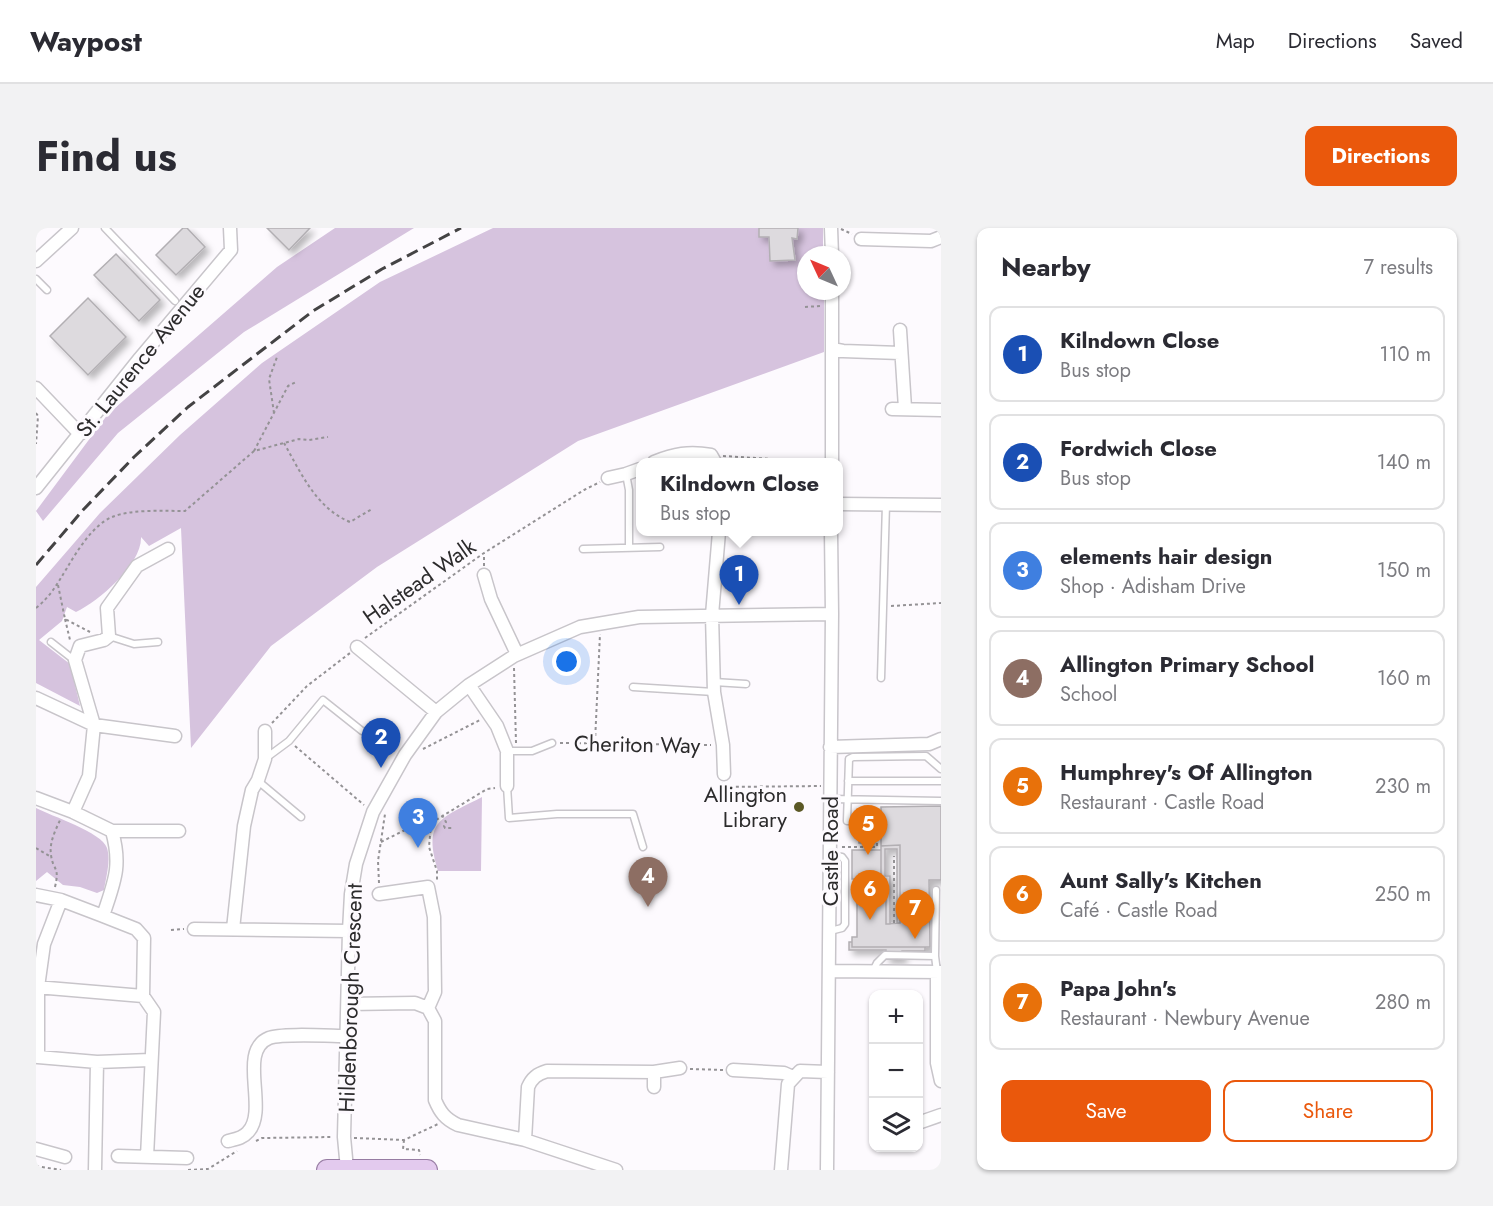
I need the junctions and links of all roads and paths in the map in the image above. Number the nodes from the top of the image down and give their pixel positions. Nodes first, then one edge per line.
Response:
1 (72, 228) edge
2 (105, 228) edge
3 (230, 228) edge
4 (832, 228) edge
5 (941, 237) edge
6 (861, 239) joint
7 (832, 246) edge
8 (36, 261) edge
9 (36, 279) edge
10 (47, 290) dead end
11 (832, 300) edge
12 (176, 301) dead end
13 (832, 306) junction
14 (805, 307) dead end
15 (900, 330) dead end
16 (832, 349) junction
17 (900, 353) junction
18 (277, 357) dead end
19 (296, 382) dead end
20 (36, 388) edge
21 (941, 410) edge
22 (36, 413) edge
23 (274, 413) junction
24 (80, 434) junction
25 (328, 437) dead end
26 (284, 443) junction
27 (36, 444) edge
28 (254, 451) junction
29 (664, 458) edge
30 (710, 458) edge
31 (832, 458) edge
32 (636, 470) edge
33 (626, 474) junction
34 (608, 478) joint
35 (36, 488) edge
36 (843, 504) edge
37 (886, 504) junction
38 (941, 505) edge
39 (372, 509) dead end
40 (719, 536) edge
41 (831, 536) edge
42 (660, 547) dead end
43 (628, 548) junction
44 (168, 549) dead end
45 (583, 549) dead end
46 (484, 574) dead end
47 (58, 585) junction
48 (941, 603) edge
49 (882, 606) junction
50 (36, 608) edge
51 (832, 614) junction
52 (712, 615) junction
53 (601, 624) junction
54 (106, 638) junction
55 (51, 642) dead end
56 (158, 642) dead end
57 (357, 647) junction
58 (516, 655) junction
59 (75, 660) junction
60 (881, 678) dead end
61 (746, 684) dead end
62 (469, 685) junction
63 (633, 687) dead end
64 (714, 687) junction
65 (36, 698) edge
66 (436, 712) junction
67 (490, 715) junction
68 (94, 725) junction
69 (265, 731) joint
70 (362, 731) dead end
71 (175, 736) dead end
72 (941, 739) edge
73 (289, 741) junction
74 (595, 742) junction
75 (552, 743) joint
76 (723, 746) junction
77 (830, 747) junction
78 (512, 751) junction
79 (265, 759) junction
80 (402, 760) junction
81 (941, 769) edge
82 (724, 774) joint
83 (258, 780) junction
84 (848, 781) junction
85 (941, 781) edge
86 (388, 785) junction
87 (507, 786) junction
88 (830, 786) junction
89 (36, 798) edge
90 (830, 799) junction
91 (848, 800) junction
92 (941, 801) edge
93 (69, 811) junction
94 (373, 812) junction
95 (442, 815) junction
96 (301, 817) dead end
97 (431, 823) junction
98 (876, 825) joint
99 (452, 828) dead end
100 (112, 831) junction
101 (180, 831) dead end
102 (381, 842) junction
103 (643, 847) dead end
104 (36, 848) edge
105 (835, 851) junction
106 (894, 856) dead end
107 (52, 858) junction
108 (428, 888) junction
109 (936, 890) dead end
110 (379, 894) joint
111 (36, 895) edge
112 (56, 899) junction
113 (103, 916) junction
114 (894, 924) dead end
115 (194, 929) dead end
116 (233, 929) junction
117 (349, 931) junction
118 (935, 956) junction
119 (830, 971) junction
120 (873, 971) junction
121 (939, 972) edge
122 (37, 987) edge
123 (143, 996) junction
124 (348, 1004) junction
125 (428, 1008) junction
126 (348, 1036) junction
127 (37, 1057) edge
128 (150, 1060) junction
129 (97, 1062) junction
130 (680, 1068) joint
131 (732, 1070) joint
132 (654, 1072) junction
133 (828, 1072) junction
134 (793, 1077) junction
135 (941, 1081) edge
136 (654, 1088) dead end
137 (941, 1115) edge
138 (447, 1120) junction
139 (923, 1121) edge
140 (344, 1137) junction
141 (404, 1140) junction
142 (525, 1140) junction
143 (228, 1141) dead end
144 (252, 1144) dead end
145 (36, 1149) edge
146 (242, 1149) dead end
147 (118, 1156) dead end
148 (65, 1157) dead end
149 (147, 1157) junction
150 (184, 1164) edge
151 (36, 1166) edge
152 (337, 1169) edge
153 (421, 1169) edge
154 (61, 1170) edge
155 (95, 1170) edge
156 (427, 1170) edge
157 (616, 1170) edge
158 (781, 1170) edge
159 (826, 1170) edge

1 - 8 street
2 - 12 lane
3 - 24 street, St. Laurence Avenue
4 - 6 path
4 - 7 street
5 - 6 street
9 - 10 lane
11 - 13 street
13 - 14 path
13 - 16 street
15 - 17 street
16 - 17 street
16 - 31 street
17 - 21 street
18 - 23 path
19 - 23 path
20 - 24 street
22 - 27 path
23 - 28 path
24 - 35 street, St. Laurence Avenue
25 - 26 path
26 - 28 path
26 - 39 path
28 - 47 path
29 - 30 street
32 - 33 street
33 - 34 street
33 - 43 lane
34 - 57 path, Halstead Walk
36 - 37 street
37 - 38 street
37 - 49 lane
40 - 52 street, Cheriton Way
41 - 51 street, Castle Road
42 - 43 lane
43 - 45 lane
44 - 54 street
46 - 58 street
47 - 50 path
47 - 54 path
48 - 49 path
49 - 60 lane
51 - 52 street, Hildenborough Crescent
51 - 77 street, Castle Road
52 - 53 street, Hildenborough Crescent
52 - 64 street, Cheriton Way
53 - 58 street, Hildenborough Crescent
53 - 74 path
54 - 56 lane
54 - 59 street
55 - 59 lane
57 - 66 street
57 - 69 path, Halstead Walk
58 - 62 street, Hildenborough Crescent
58 - 78 path
59 - 68 street
61 - 64 lane
62 - 66 street, Hildenborough Crescent
62 - 67 street
63 - 64 lane
64 - 76 street, Cheriton Way
65 - 68 street
66 - 80 street, Hildenborough Crescent
67 - 78 street
67 - 80 path
68 - 71 street
68 - 93 street
69 - 79 street
70 - 73 lane
72 - 77 street
73 - 79 lane
73 - 94 path
74 - 75 path, Cheriton Way
74 - 76 path, Cheriton Way
75 - 78 lane
76 - 82 street, Cheriton Way
77 - 88 street, Castle Road
78 - 87 street
79 - 83 street
80 - 86 street, Hildenborough Crescent
81 - 84 lane
82 - 88 path, Cheriton Way
83 - 96 lane
83 - 116 street
84 - 85 lane
84 - 91 lane
86 - 94 street, Hildenborough Crescent
86 - 102 path
87 - 95 path
87 - 103 lane
88 - 90 street, Castle Road
89 - 93 street
90 - 91 lane
90 - 105 street, Castle Road
91 - 92 lane
91 - 98 lane
93 - 100 street
93 - 107 path
94 - 117 street, Hildenborough Crescent
95 - 97 path
95 - 99 path
97 - 102 path
97 - 108 path
98 - 105 path
100 - 101 street
100 - 113 street
102 - 110 path
104 - 107 path
105 - 119 street, Castle Road
106 - 114 path
107 - 112 path
108 - 110 street
108 - 125 street
109 - 118 lane
111 - 112 street
112 - 113 street
112 - 122 street
113 - 123 street
115 - 116 street
116 - 117 street
117 - 124 street, Hildenborough Crescent
118 - 120 lane
118 - 121 lane
119 - 120 street
119 - 133 street, Castle Road
120 - 121 street
121 - 135 street
122 - 123 street
122 - 127 street
123 - 128 street
124 - 125 street
124 - 126 street, Hildenborough Crescent
125 - 138 street
126 - 140 street, Hildenborough Crescent
126 - 143 street
127 - 129 street
128 - 129 street
128 - 149 street
129 - 155 street
130 - 131 path
130 - 132 street
131 - 134 street
132 - 136 street
132 - 142 street
133 - 134 street
133 - 159 street, Castle Road
134 - 158 street
137 - 139 street
138 - 141 path
138 - 142 street
140 - 141 path
140 - 144 path
140 - 152 street, Hildenborough Crescent
141 - 153 path
142 - 157 street
145 - 148 street
146 - 150 path
147 - 149 street
149 - 150 street
151 - 154 path
152 - 153 main road
153 - 156 main road

